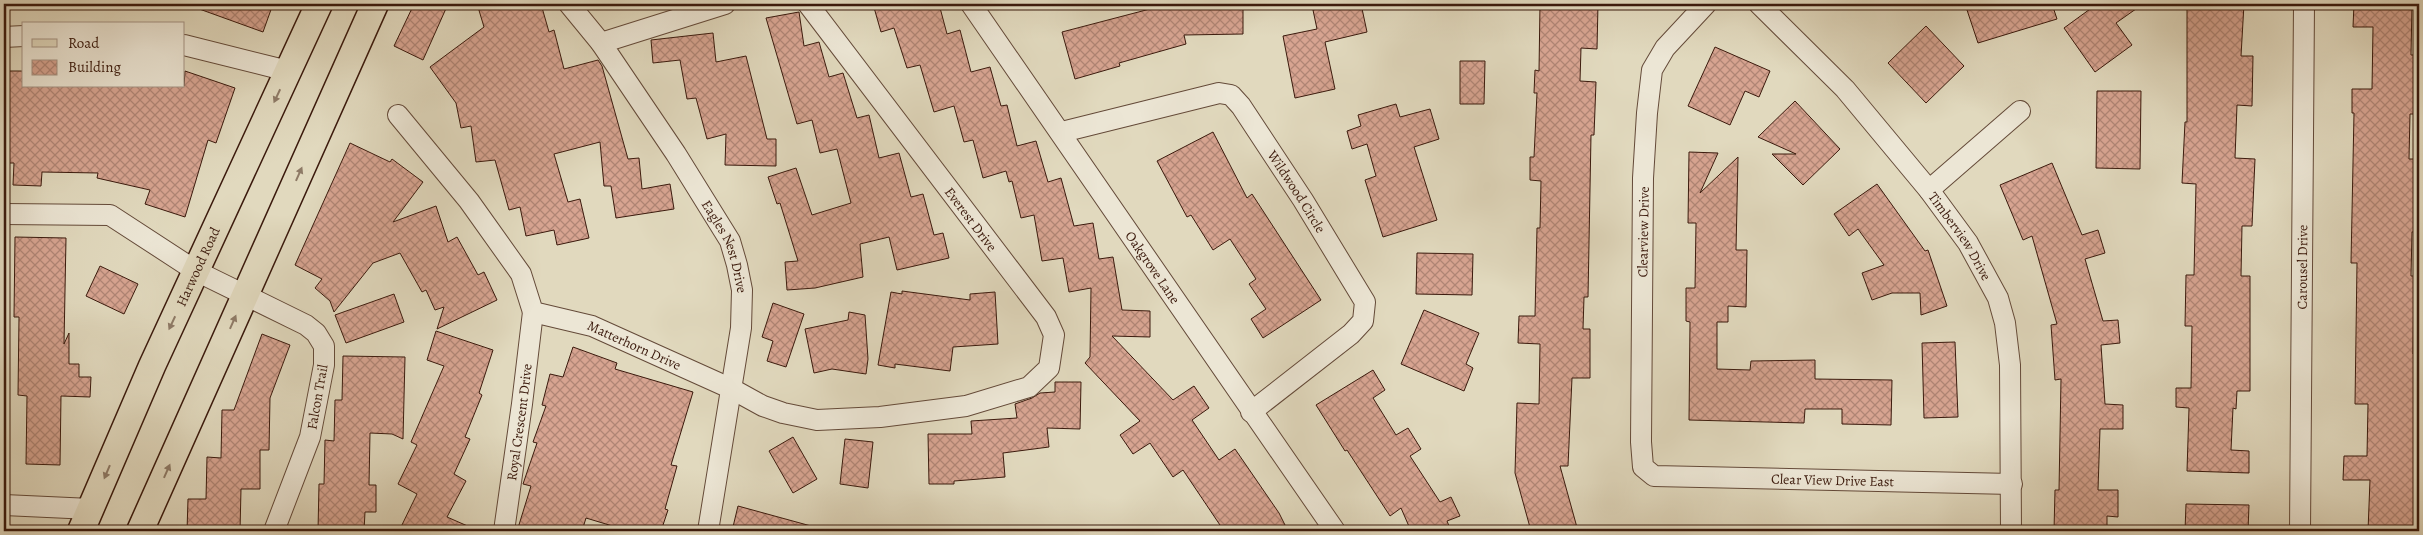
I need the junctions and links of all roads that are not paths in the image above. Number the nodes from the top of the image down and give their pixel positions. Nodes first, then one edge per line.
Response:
1 (319, 4) edge
2 (375, 4) edge
3 (569, 4) edge
4 (725, 4) edge
5 (808, 4) edge
6 (971, 4) edge
7 (1706, 4) edge
8 (1759, 4) edge
9 (2304, 4) edge
10 (22, 36) edge
11 (4, 37) edge
12 (601, 42) junction
13 (185, 45) edge
14 (288, 71) junction
15 (2020, 111) dead end
16 (398, 115) dead end
17 (1062, 132) junction
18 (1929, 190) junction
19 (4, 214) edge
20 (196, 271) junction
21 (245, 295) junction
22 (533, 312) junction
23 (732, 389) junction
24 (966, 406) joint
25 (1251, 412) junction
26 (1654, 476) joint
27 (2012, 484) junction
28 (4, 505) edge
29 (86, 520) edge
30 (140, 531) edge
31 (274, 531) edge
32 (504, 531) edge
33 (708, 531) edge
34 (1335, 531) edge
35 (2011, 531) edge
36 (2300, 531) edge

1 - 14 main road, Harwood Road
21 -> 2 main road
3 - 12 street, Eagles Nest Drive
4 - 12 street
5 - 24 street, Everest Drive
6 - 17 street, Oakgrove Lane
7 - 26 street, Clearview Drive
8 - 18 street, Timberview Drive
9 - 36 street, Carousel Drive
10 - 11 street
12 - 23 street, Eagles Nest Drive
13 - 14 street
14 -> 20 main road, Harwood Road
15 - 18 street
16 - 22 street
17 - 25 street, Oakgrove Lane
17 - 25 street, Wildwood Circle
18 - 27 street, Timberview Drive
19 - 20 street, Falcon Trail
20 - 21 street, Falcon Trail
20 -> 29 main road, Harwood Road
30 -> 21 main road
21 - 31 street, Falcon Trail
22 - 23 street, Matterhorn Drive
22 - 32 street, Royal Crescent Drive
23 - 24 street, Matterhorn Drive
23 - 33 street, Eagles Nest Drive
25 - 34 street, Oakgrove Lane
26 - 27 street, Clear View Drive East
27 - 35 street, Timberview Drive
28 - 29 street

